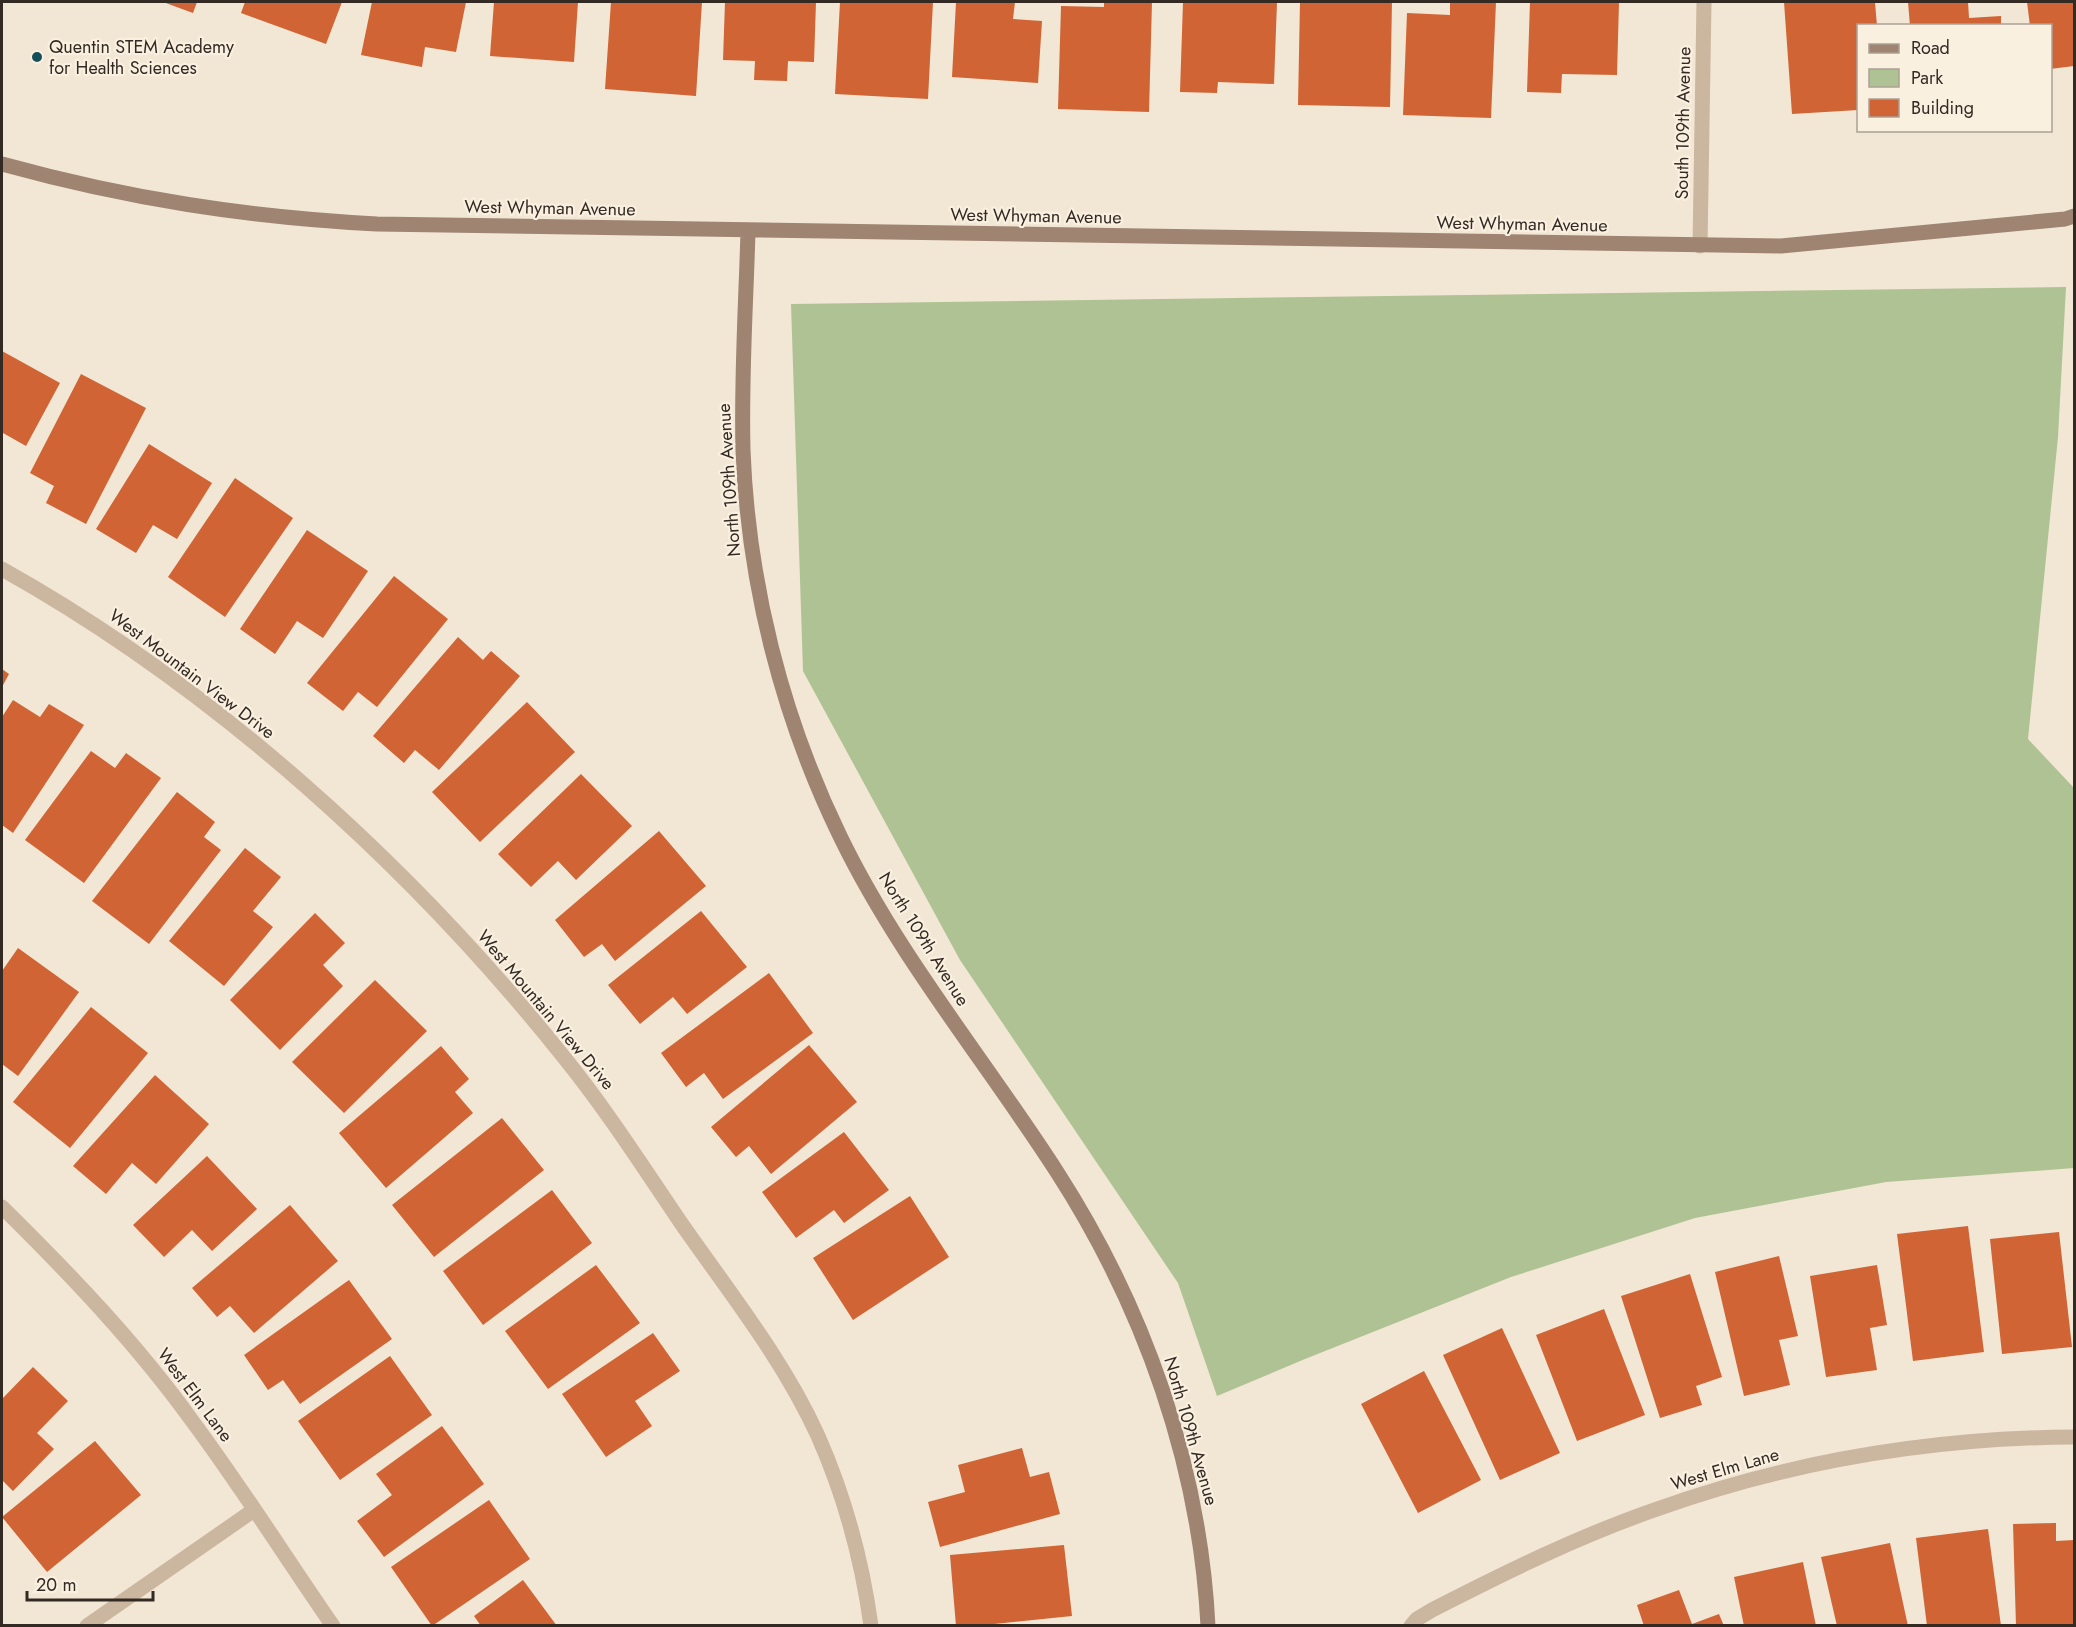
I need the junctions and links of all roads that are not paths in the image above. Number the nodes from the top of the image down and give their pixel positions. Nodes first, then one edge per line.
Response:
1 (1704, 2) edge
2 (2, 164) edge
3 (2074, 216) edge
4 (748, 231) junction
5 (1700, 246) junction
6 (2, 569) edge
7 (2, 1208) edge
8 (2074, 1437) edge
9 (254, 1510) junction
10 (87, 1626) edge
11 (333, 1626) edge
12 (871, 1626) edge
13 (1208, 1626) edge
14 (1412, 1626) edge

1 - 5 street, South 109th Avenue
2 - 4 street, West Whyman Avenue
3 - 5 street, West Whyman Avenue
4 - 5 street, West Whyman Avenue
4 - 13 street, North 109th Avenue
6 - 12 street, West Mountain View Drive
7 - 9 street, West Elm Lane
8 - 14 street, West Elm Lane
9 - 10 street
9 - 11 street, West Elm Lane

